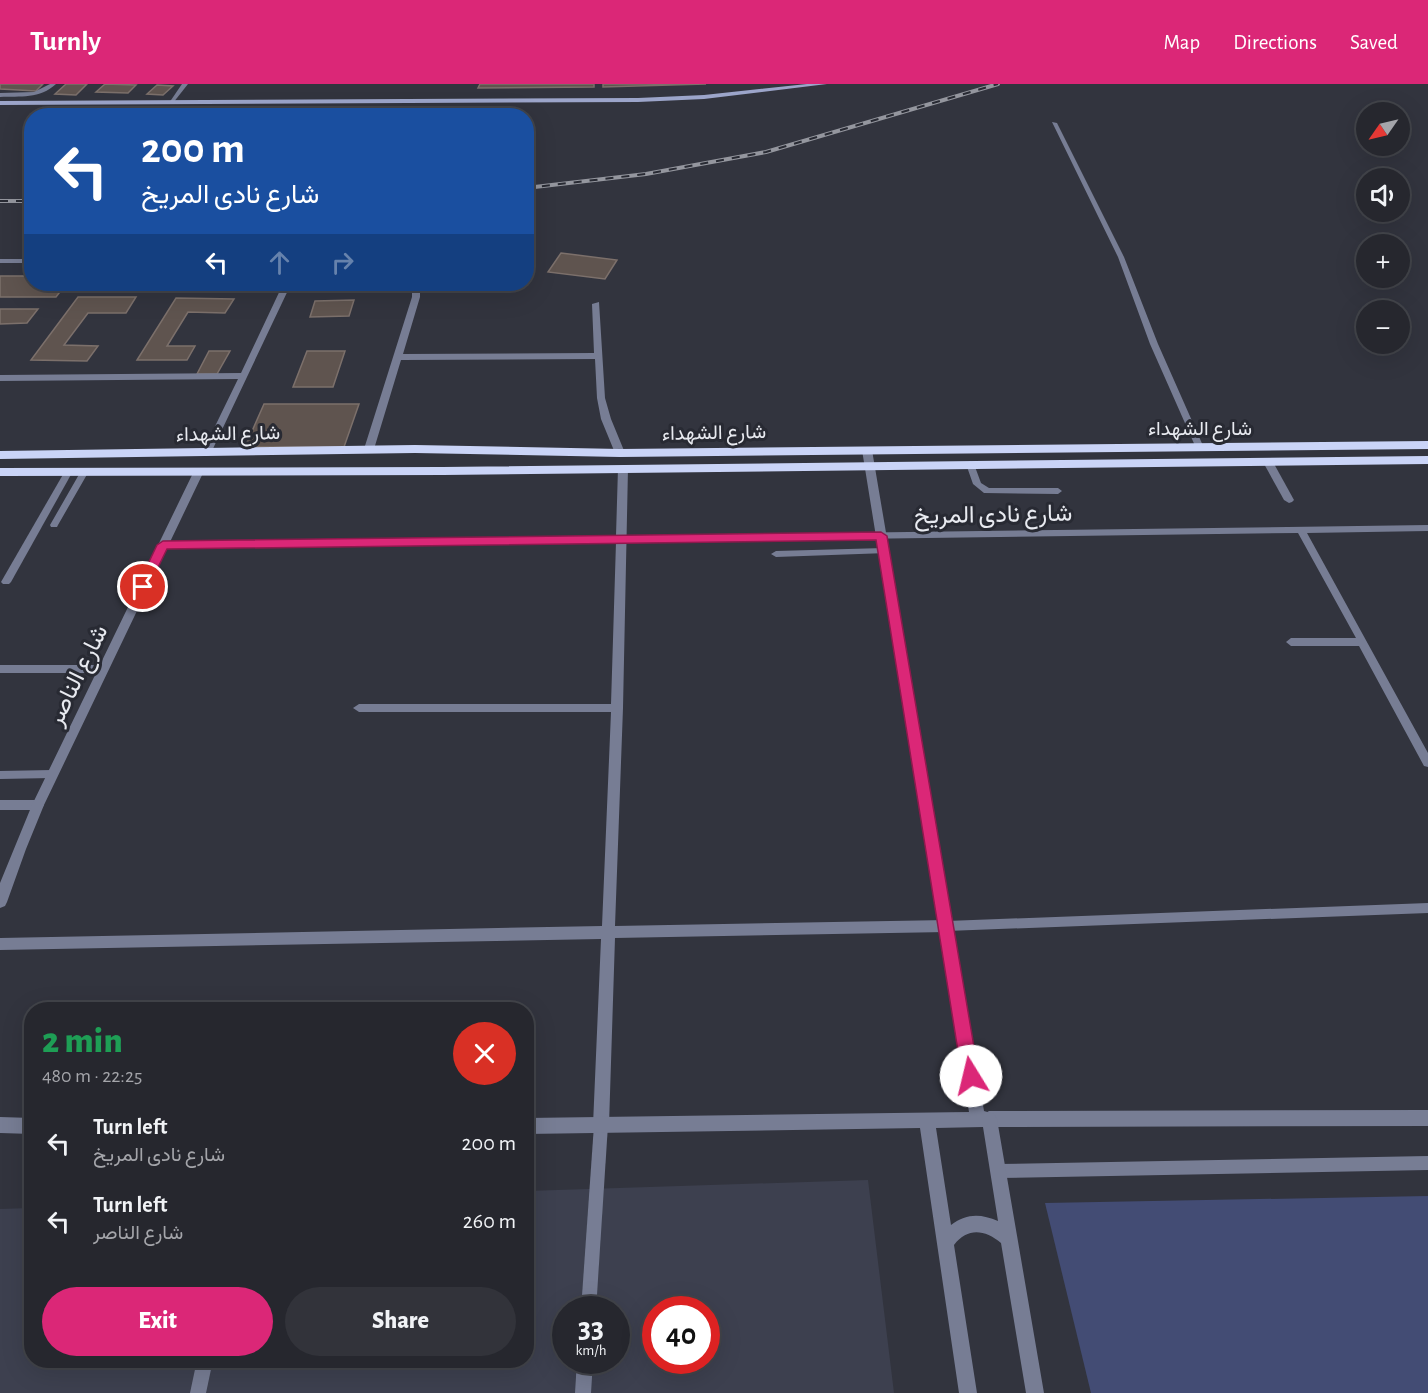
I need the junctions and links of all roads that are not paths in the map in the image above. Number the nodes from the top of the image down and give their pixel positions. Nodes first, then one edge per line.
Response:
1 (53, 84) edge
2 (185, 84) edge
3 (824, 84) edge
4 (0, 94) edge
5 (171, 102) junction
6 (0, 103) edge
7 (1054, 123) dead end
8 (0, 261) edge
9 (24, 261) edge
10 (284, 291) edge
11 (416, 291) edge
12 (596, 304) dead end
13 (598, 356) junction
14 (398, 357) junction
15 (244, 376) junction
16 (0, 378) edge
17 (1428, 445) edge
18 (448, 447) junction
19 (527, 448) junction
20 (1200, 448) junction
21 (369, 449) junction
22 (867, 450) junction
23 (207, 453) junction
24 (620, 453) junction
25 (0, 455) edge
26 (54, 455) junction
27 (1428, 460) edge
28 (1268, 462) junction
29 (970, 464) junction
30 (869, 465) junction
31 (623, 468) junction
32 (520, 470) junction
33 (69, 471) junction
34 (85, 471) junction
35 (199, 471) junction
36 (443, 471) junction
37 (0, 472) edge
38 (46, 472) junction
39 (1058, 491) dead end
40 (1289, 500) dead end
41 (54, 525) dead end
42 (1428, 528) edge
43 (1302, 531) junction
44 (881, 536) junction
45 (621, 539) junction
46 (163, 545) junction
47 (884, 551) junction
48 (776, 554) dead end
49 (6, 582) dead end
50 (1290, 642) dead end
51 (1363, 642) junction
52 (0, 669) edge
53 (103, 669) junction
54 (359, 708) dead end
55 (617, 708) junction
56 (1428, 763) edge
57 (52, 774) junction
58 (0, 775) edge
59 (0, 805) edge
60 (38, 805) junction
61 (0, 902) edge
62 (1428, 908) edge
63 (947, 926) junction
64 (608, 932) junction
65 (0, 944) edge
66 (1428, 1118) edge
67 (983, 1119) junction
68 (927, 1120) junction
69 (0, 1125) edge
70 (601, 1125) junction
71 (24, 1126) edge
72 (534, 1126) edge
73 (1428, 1163) edge
74 (998, 1171) junction
75 (1009, 1238) junction
76 (945, 1244) junction
77 (589, 1296) edge
78 (203, 1368) edge
79 (584, 1374) edge
80 (198, 1393) edge
81 (583, 1393) edge
82 (968, 1393) edge
83 (1035, 1393) edge

1 - 4 lane
2 - 5 lane
3 - 5 main road
5 - 6 main road
7 - 20 lane
8 - 9 street
10 - 15 street
11 - 14 street
12 - 13 street
13 - 14 street
13 - 24 street
14 - 21 street
15 - 16 street
15 - 23 street
17 - 20 highway, شارع الشهداء
18 - 19 highway, شارع الشهداء
18 - 21 highway, شارع الشهداء
18 - 36 highway
19 - 24 highway, شارع الشهداء
19 - 32 highway
20 - 22 highway, شارع الشهداء
21 - 23 highway, شارع الشهداء
22 - 24 highway, شارع الشهداء
22 - 30 street
23 - 26 highway, شارع الشهداء
25 - 26 highway, شارع الشهداء
26 - 38 highway
27 - 28 highway, شارع الشهداء
28 - 29 highway, شارع الشهداء
28 - 40 street
29 - 30 highway, شارع الشهداء
29 - 39 lane
30 - 31 highway, شارع الشهداء
30 - 44 street
31 - 32 highway, شارع الشهداء
31 - 45 street
32 - 36 highway, شارع الشهداء
33 - 34 highway, شارع الشهداء
33 - 38 highway, شارع الشهداء
33 - 49 lane
34 - 35 highway, شارع الشهداء
34 - 41 lane
35 - 36 highway, شارع الشهداء
35 - 46 street, شارع الناصر
37 - 38 highway, شارع الشهداء
42 - 43 lane, شارع نادى المريخ
43 - 44 lane, شارع نادى المريخ
43 - 51 lane
44 - 45 lane, شارع نادى المريخ
44 - 47 street
45 - 46 street, شارع نادى المريخ
45 - 55 street
46 - 53 street, شارع الناصر
47 - 48 lane
47 - 63 street
50 - 51 lane
51 - 56 lane
52 - 53 lane
53 - 57 street, شارع الناصر
54 - 55 street
55 - 64 street
57 - 58 lane
57 - 60 street, شارع الناصر
59 - 60 lane
60 - 61 street, شارع الناصر
62 - 63 lane
63 - 64 street
63 - 67 street
64 - 65 street
64 - 70 street
66 - 67 street
67 - 68 street
67 - 74 street
68 - 70 street
68 - 76 street
69 - 71 street
70 - 72 street
70 - 77 lane
73 - 74 lane
74 - 75 street
75 - 76 street
75 - 83 street
76 - 82 street
78 - 80 lane
79 - 81 lane

